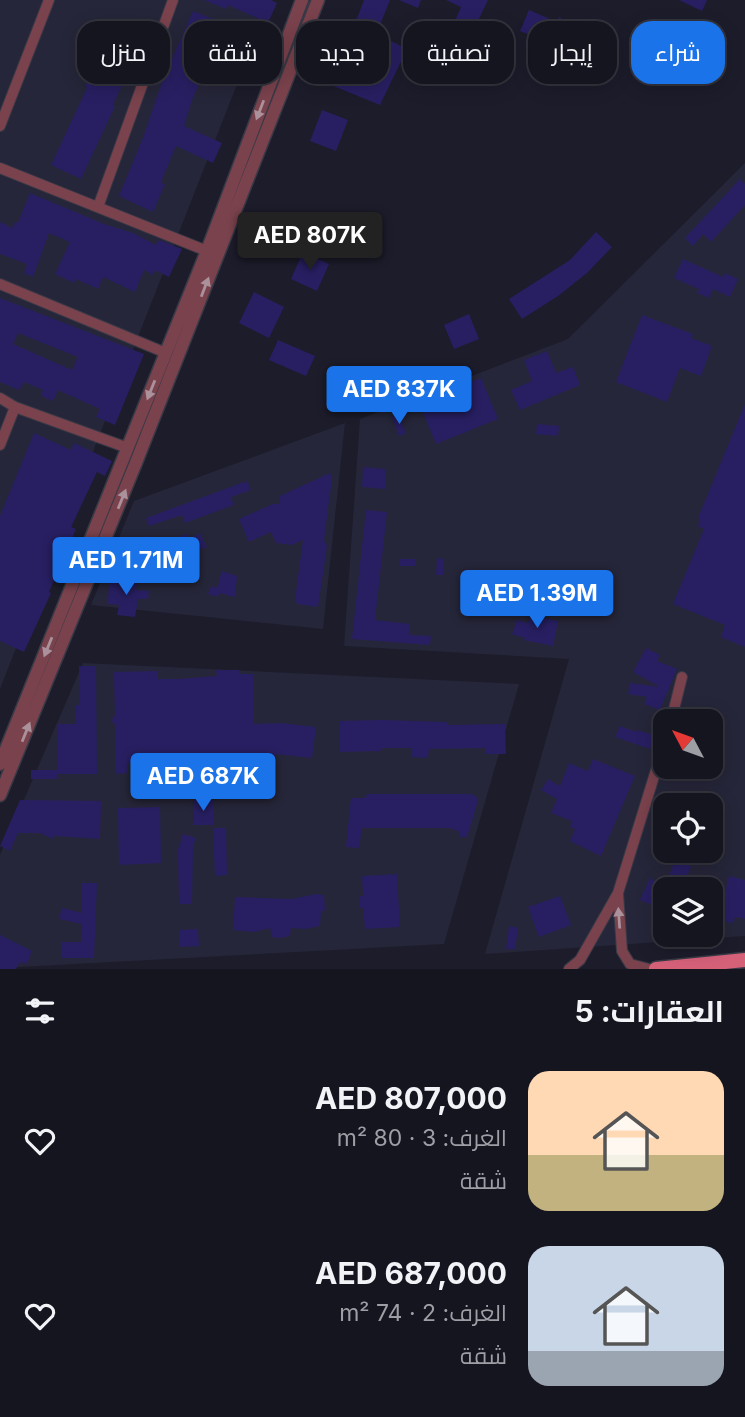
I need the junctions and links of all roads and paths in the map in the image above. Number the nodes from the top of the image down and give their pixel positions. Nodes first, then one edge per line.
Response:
1 (49, 0) edge
2 (173, 0) edge
3 (302, 0) edge
4 (318, 0) edge
5 (0, 126) edge
6 (0, 168) edge
7 (97, 207) junction
8 (207, 251) junction
9 (0, 284) edge
10 (166, 353) junction
11 (0, 398) edge
12 (15, 407) junction
13 (0, 445) edge
14 (128, 448) junction
15 (682, 677) dead end
16 (674, 709) edge
17 (0, 764) edge
18 (653, 779) edge
19 (0, 795) edge
20 (618, 893) junction
21 (745, 960) edge
22 (569, 969) edge
23 (649, 969) edge
24 (656, 969) edge

1 - 5 street
2 - 7 street
3 -> 8 street
19 -> 4 street
6 - 7 street
7 - 8 street
8 - 10 street
9 - 10 street
10 -> 14 street
11 - 12 street
12 - 13 street
12 - 14 street
14 -> 17 street
15 - 16 street
18 - 20 street
20 - 22 street
23 -> 20 street
21 - 24 main road

